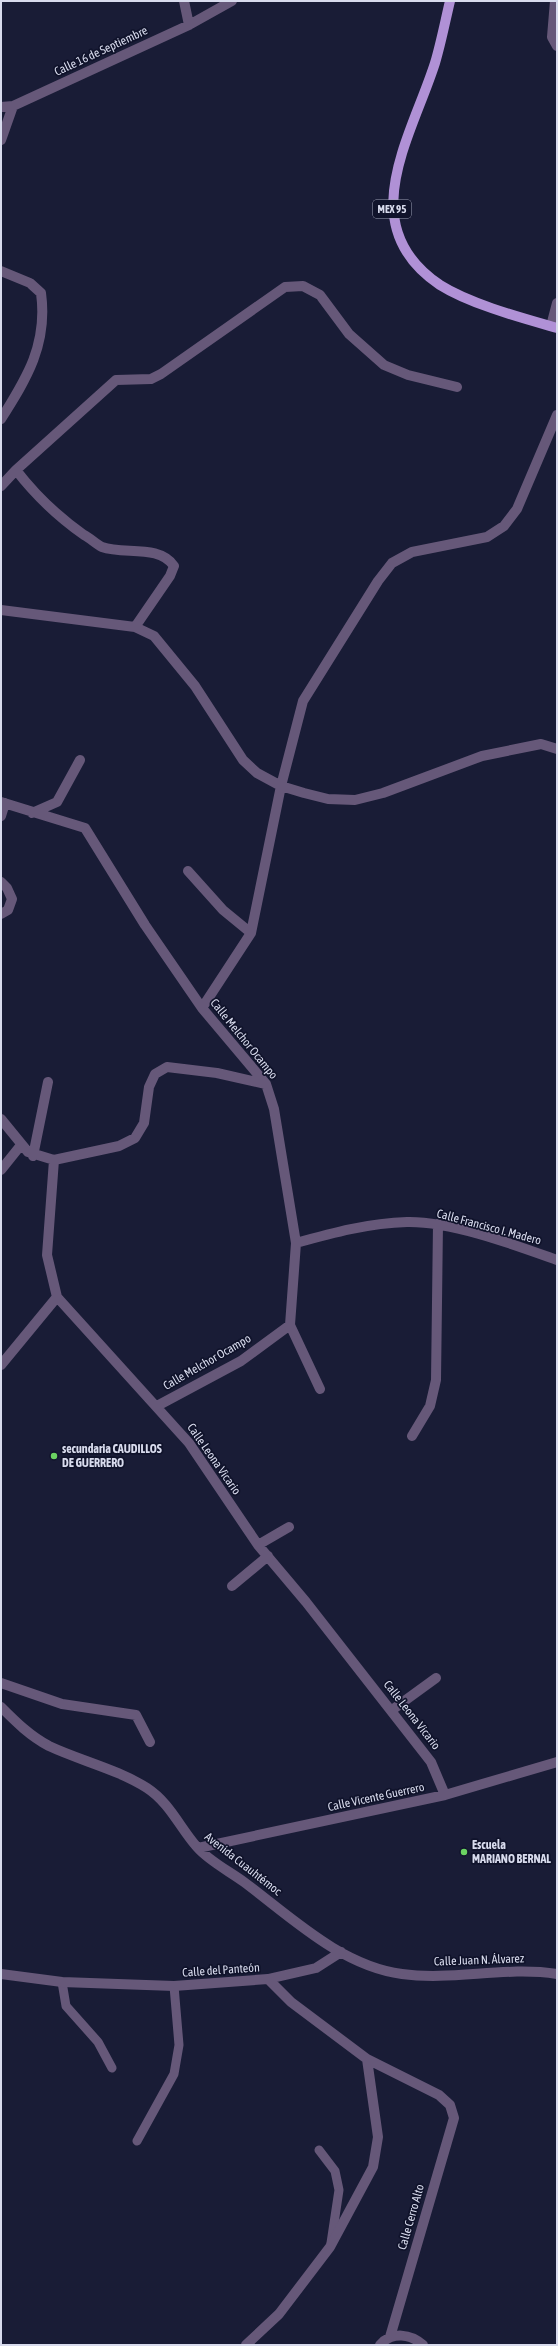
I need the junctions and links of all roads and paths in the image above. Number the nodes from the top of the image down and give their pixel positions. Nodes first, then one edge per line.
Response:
1 (184, 1) edge
2 (232, 1) edge
3 (450, 1) edge
4 (555, 1) edge
5 (189, 25) junction
6 (557, 46) edge
7 (13, 106) junction
8 (1, 107) edge
9 (1, 140) edge
10 (1, 271) edge
11 (557, 303) edge
12 (554, 327) edge
13 (457, 387) dead end
14 (557, 415) edge
15 (1, 419) edge
16 (16, 470) junction
17 (1, 486) edge
18 (1, 610) edge
19 (135, 627) junction
20 (557, 749) edge
21 (80, 760) dead end
22 (281, 786) junction
23 (3, 803) edge
24 (32, 813) junction
25 (1, 816) edge
26 (188, 871) dead end
27 (1, 882) edge
28 (1, 914) edge
29 (251, 933) junction
30 (202, 1008) junction
31 (48, 1082) dead end
32 (266, 1084) junction
33 (1, 1119) edge
34 (21, 1145) junction
35 (33, 1156) junction
36 (54, 1160) junction
37 (1, 1170) edge
38 (438, 1224) junction
39 (296, 1243) junction
40 (557, 1260) edge
41 (57, 1297) junction
42 (290, 1325) junction
43 (1, 1365) edge
44 (320, 1389) dead end
45 (157, 1406) junction
46 (412, 1436) dead end
47 (289, 1526) dead end
48 (258, 1545) junction
49 (268, 1556) junction
50 (232, 1586) dead end
51 (436, 1678) dead end
52 (1, 1683) edge
53 (1, 1708) edge
54 (392, 1710) junction
55 (150, 1742) dead end
56 (557, 1762) edge
57 (445, 1795) junction
58 (198, 1848) junction
59 (341, 1952) junction
60 (1, 1974) edge
61 (402, 1974) joint
62 (557, 1974) edge
63 (268, 1979) junction
64 (62, 1982) junction
65 (174, 1986) junction
66 (367, 2059) junction
67 (112, 2068) dead end
68 (450, 2105) joint
69 (137, 2141) dead end
70 (320, 2150) dead end
71 (330, 2247) junction
72 (390, 2337) junction
73 (246, 2345) edge
74 (380, 2345) edge
75 (423, 2345) edge

1 - 5 street
2 - 5 street, Calle 16 de Septiembre
3 - 12 main road, MEX 95
4 - 6 street
5 - 7 street, Calle 16 de Septiembre
7 - 8 street, Calle 16 de Septiembre
7 - 9 street
10 - 15 street
11 - 12 street
13 - 16 street
14 - 22 street
16 - 17 street
16 - 19 street
18 - 19 street
19 - 22 street
20 - 22 street
21 - 24 street
22 - 29 street
23 - 24 street, Calle Melchor Ocampo
23 - 25 street
24 - 30 street, Calle Melchor Ocampo
26 - 29 street
27 - 28 street
29 - 30 street
30 - 32 street, Calle Melchor Ocampo
31 - 35 street
32 - 36 street
32 - 39 street, Calle Melchor Ocampo
33 - 34 street
34 - 35 street
34 - 37 street
35 - 36 street
36 - 41 street, Calle Leona Vicario
38 - 39 street, Calle Francisco I. Madero
38 - 40 street, Calle Francisco I. Madero
38 - 46 street
39 - 42 street, Calle Melchor Ocampo
41 - 43 street
41 - 45 street, Calle Leona Vicario
42 - 44 street
42 - 45 street, Calle Melchor Ocampo
45 - 48 street, Calle Leona Vicario
47 - 48 street
48 - 49 street, Calle Leona Vicario
49 - 50 street
49 - 54 street, Calle Leona Vicario
51 - 54 street
52 - 55 street
53 - 58 street, Avenida Cuauhtémoc
54 - 57 street, Calle Leona Vicario
56 - 57 street, Calle Vicente Guerrero
57 - 58 street, Calle Vicente Guerrero
58 - 59 street, Avenida Cuauhtémoc
59 - 61 street, Avenida Cuauhtémoc
59 - 63 street
60 - 64 street, Calle del Panteón
61 - 62 street, Calle Juan N. Álvarez
63 - 65 street, Calle del Panteón
63 - 66 street, Calle del Panteón
64 - 65 street, Calle del Panteón
64 - 67 lane
65 - 69 lane
66 - 68 street, Calle del Panteón
66 - 71 street
68 - 72 street, Calle Cerro Alto
70 - 71 lane
71 - 73 street
72 - 74 street
72 - 75 street

